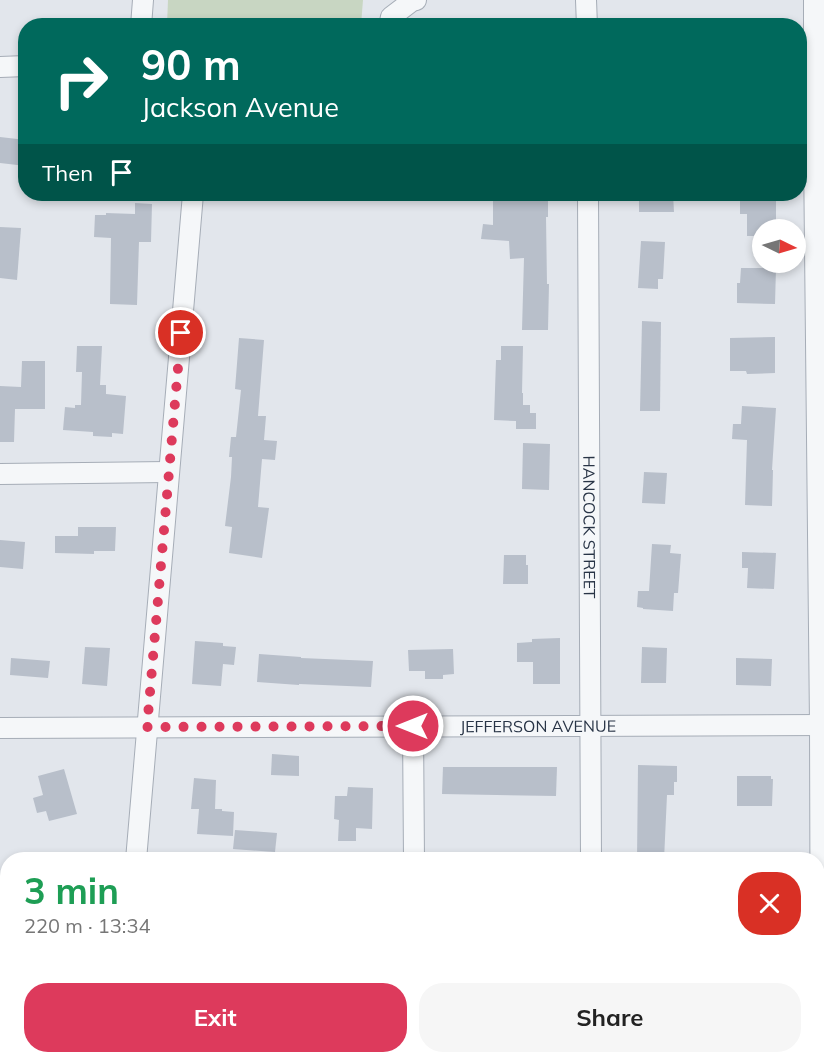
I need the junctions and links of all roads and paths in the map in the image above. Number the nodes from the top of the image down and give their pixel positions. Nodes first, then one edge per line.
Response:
1 (143, 0) edge
2 (416, 0) edge
3 (586, 0) edge
4 (814, 0) edge
5 (142, 18) edge
6 (391, 18) edge
7 (587, 18) edge
8 (18, 66) edge
9 (0, 67) edge
10 (192, 201) edge
11 (588, 201) edge
12 (168, 472) junction
13 (0, 474) edge
14 (590, 725) junction
15 (822, 725) edge
16 (413, 726) junction
17 (147, 727) junction
18 (0, 728) edge
19 (137, 852) edge
20 (414, 852) edge
21 (591, 852) edge
22 (822, 852) edge

1 - 5 street
2 - 6 street
3 - 7 street
4 - 15 street
8 - 9 street
10 - 12 street
11 - 14 street, HANCOCK STREET
12 - 13 street
12 - 17 street
14 - 15 street, JEFFERSON AVENUE
14 - 16 street, JEFFERSON AVENUE
14 - 21 street, HANCOCK STREET
15 - 22 street
16 - 17 street, JEFFERSON AVENUE
16 - 20 street
17 - 18 street, JEFFERSON AVENUE
17 - 19 street

